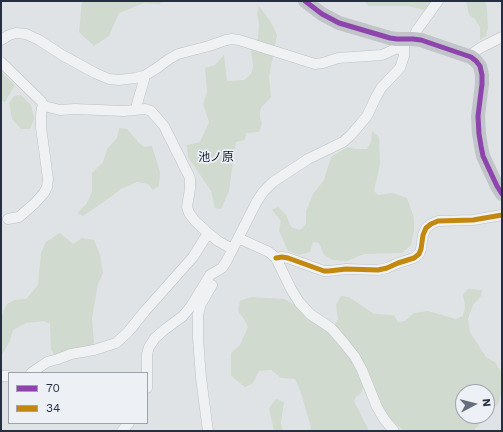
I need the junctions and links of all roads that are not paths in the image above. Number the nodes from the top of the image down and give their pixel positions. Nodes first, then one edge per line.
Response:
1 (305, 1) edge
2 (438, 1) edge
3 (502, 37) edge
4 (1, 40) edge
5 (407, 42) junction
6 (471, 57) junction
7 (1, 62) edge
8 (144, 76) junction
9 (44, 106) junction
10 (137, 109) junction
11 (502, 194) edge
12 (502, 215) edge
13 (8, 219) dead end
14 (208, 233) junction
15 (238, 238) junction
16 (232, 249) junction
17 (276, 258) junction
18 (222, 268) junction
19 (32, 372) edge
20 (147, 372) edge
21 (208, 431) edge
22 (394, 431) edge

1 - 5 main road
2 - 5 street
3 - 6 street
4 - 8 street
5 - 6 main road
5 - 8 street
5 - 15 street
6 - 11 main road
7 - 9 street
8 - 10 street
9 - 10 street
9 - 13 street
10 - 14 street
12 - 17 street
14 - 16 street
14 - 19 street
15 - 16 street
15 - 17 street
16 - 18 street
17 - 22 street
18 - 20 street
18 - 21 street

